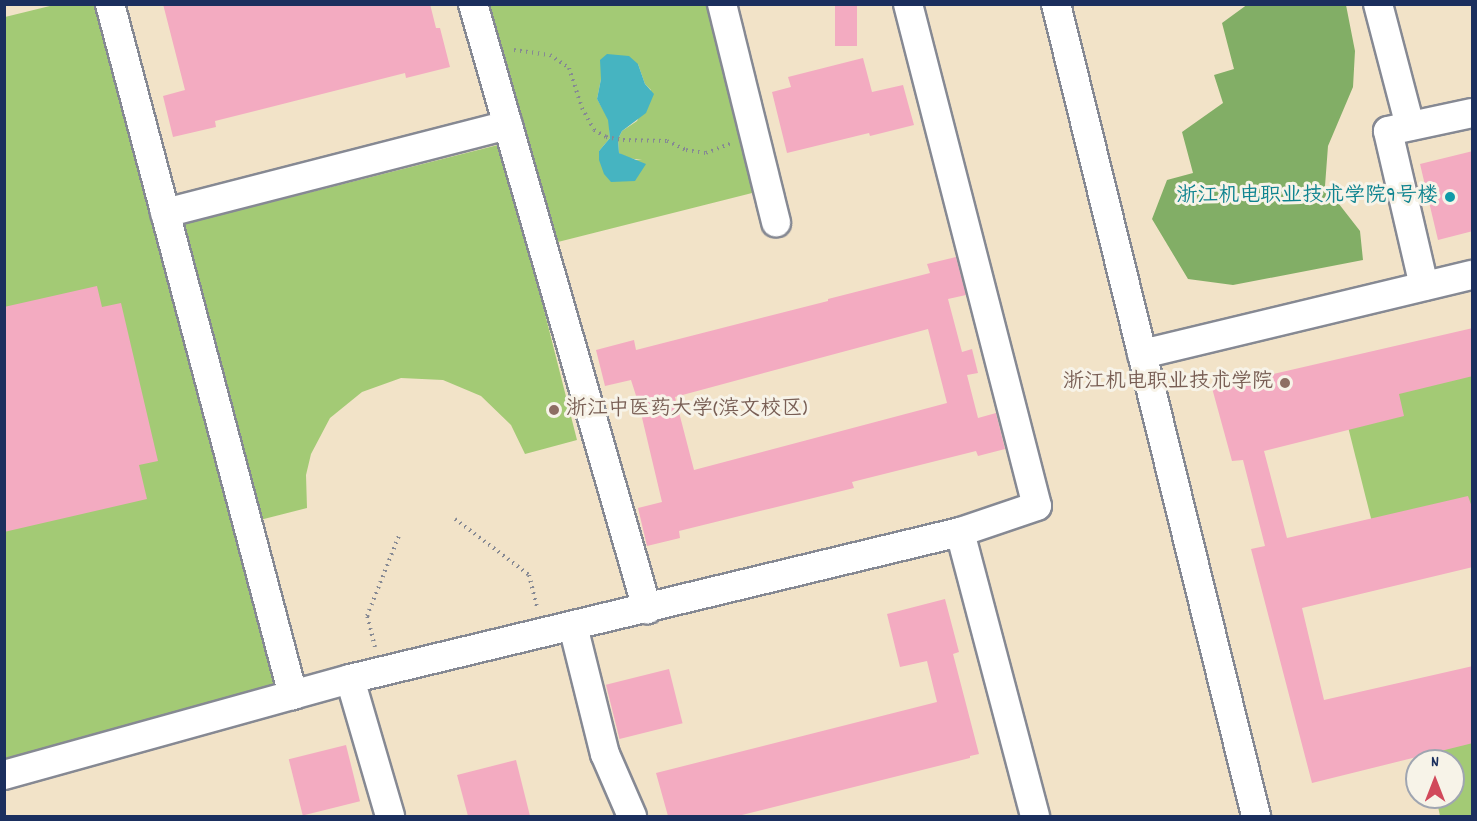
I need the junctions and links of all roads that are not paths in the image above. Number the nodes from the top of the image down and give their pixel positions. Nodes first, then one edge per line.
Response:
1 (110, 4) edge
2 (473, 4) edge
3 (722, 4) edge
4 (908, 4) edge
5 (1056, 4) edge
6 (1378, 4) edge
7 (1473, 114) edge
8 (508, 125) junction
9 (1410, 126) junction
10 (165, 213) junction
11 (777, 222) dead end
12 (1473, 274) edge
13 (1424, 286) junction
14 (1142, 354) junction
15 (960, 532) junction
16 (647, 609) junction
17 (573, 626) junction
18 (350, 679) junction
19 (293, 695) junction
20 (4, 775) edge
21 (390, 816) edge
22 (632, 816) edge
23 (1035, 816) edge
24 (1256, 816) edge

1 - 10 street
2 - 8 street
3 - 11 street
4 - 15 street
5 - 14 street
6 - 9 street
7 - 9 street
8 - 10 street
8 - 16 street
9 - 13 street
10 - 19 street
12 - 13 street
13 - 14 street
14 - 24 street
15 - 16 street
15 - 23 street
16 - 17 street
17 - 18 street
17 - 22 street
18 - 19 street
18 - 21 street
19 - 20 street

